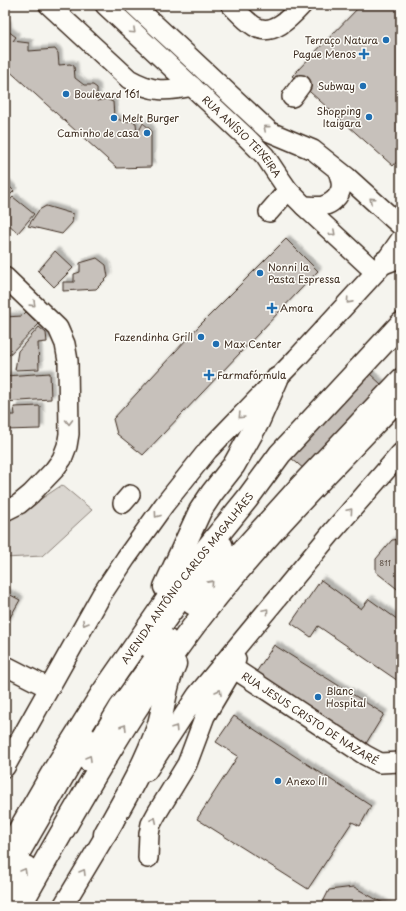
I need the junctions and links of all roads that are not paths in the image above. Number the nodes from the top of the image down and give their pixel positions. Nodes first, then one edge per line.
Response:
1 (49, 5) edge
2 (105, 5) edge
3 (134, 5) edge
4 (231, 5) edge
5 (302, 5) edge
6 (192, 86) junction
7 (338, 170) junction
8 (288, 190) junction
9 (304, 206) junction
10 (269, 212) dead end
11 (401, 226) edge
12 (401, 239) edge
13 (387, 263) edge
14 (5, 277) edge
15 (401, 324) edge
16 (401, 338) edge
17 (401, 378) edge
18 (277, 379) junction
19 (401, 396) edge
20 (401, 453) edge
21 (5, 511) edge
22 (196, 623) junction
23 (145, 630) junction
24 (228, 666) junction
25 (8, 667) dead end
26 (49, 688) junction
27 (401, 762) edge
28 (5, 767) edge
29 (105, 834) junction
30 (5, 855) edge
31 (148, 858) dead end
32 (5, 879) edge
33 (5, 905) edge
34 (20, 906) edge
35 (63, 906) edge

1 - 6 street
2 -> 6 street, RUA ANÍSIO TEIXEIRA
7 -> 3 street, RUA ANÍSIO TEIXEIRA
4 - 5 street
6 - 8 street, RUA ANÍSIO TEIXEIRA
7 - 9 street
11 -> 7 street, RUA ANÍSIO TEIXEIRA
8 - 9 street, RUA ANÍSIO TEIXEIRA
8 - 10 street
9 -> 13 street, RUA ANÍSIO TEIXEIRA
12 - 13 street
13 -> 18 street
14 -> 21 street
15 - 23 main road, AVENIDA ANTÔNIO CARLOS MAGALHÃES
16 - 32 street
33 -> 17 street
18 - 23 main road
18 -> 26 street
19 - 22 main road
24 -> 20 street
22 - 29 main road
34 -> 22 main road
23 - 30 main road, AVENIDA ANTÔNIO CARLOS MAGALHÃES
24 - 27 street, RUA JESUS CRISTO DE NAZARÉ
29 -> 24 street
31 -> 24 street
25 - 26 street
26 - 28 street
35 -> 29 street

